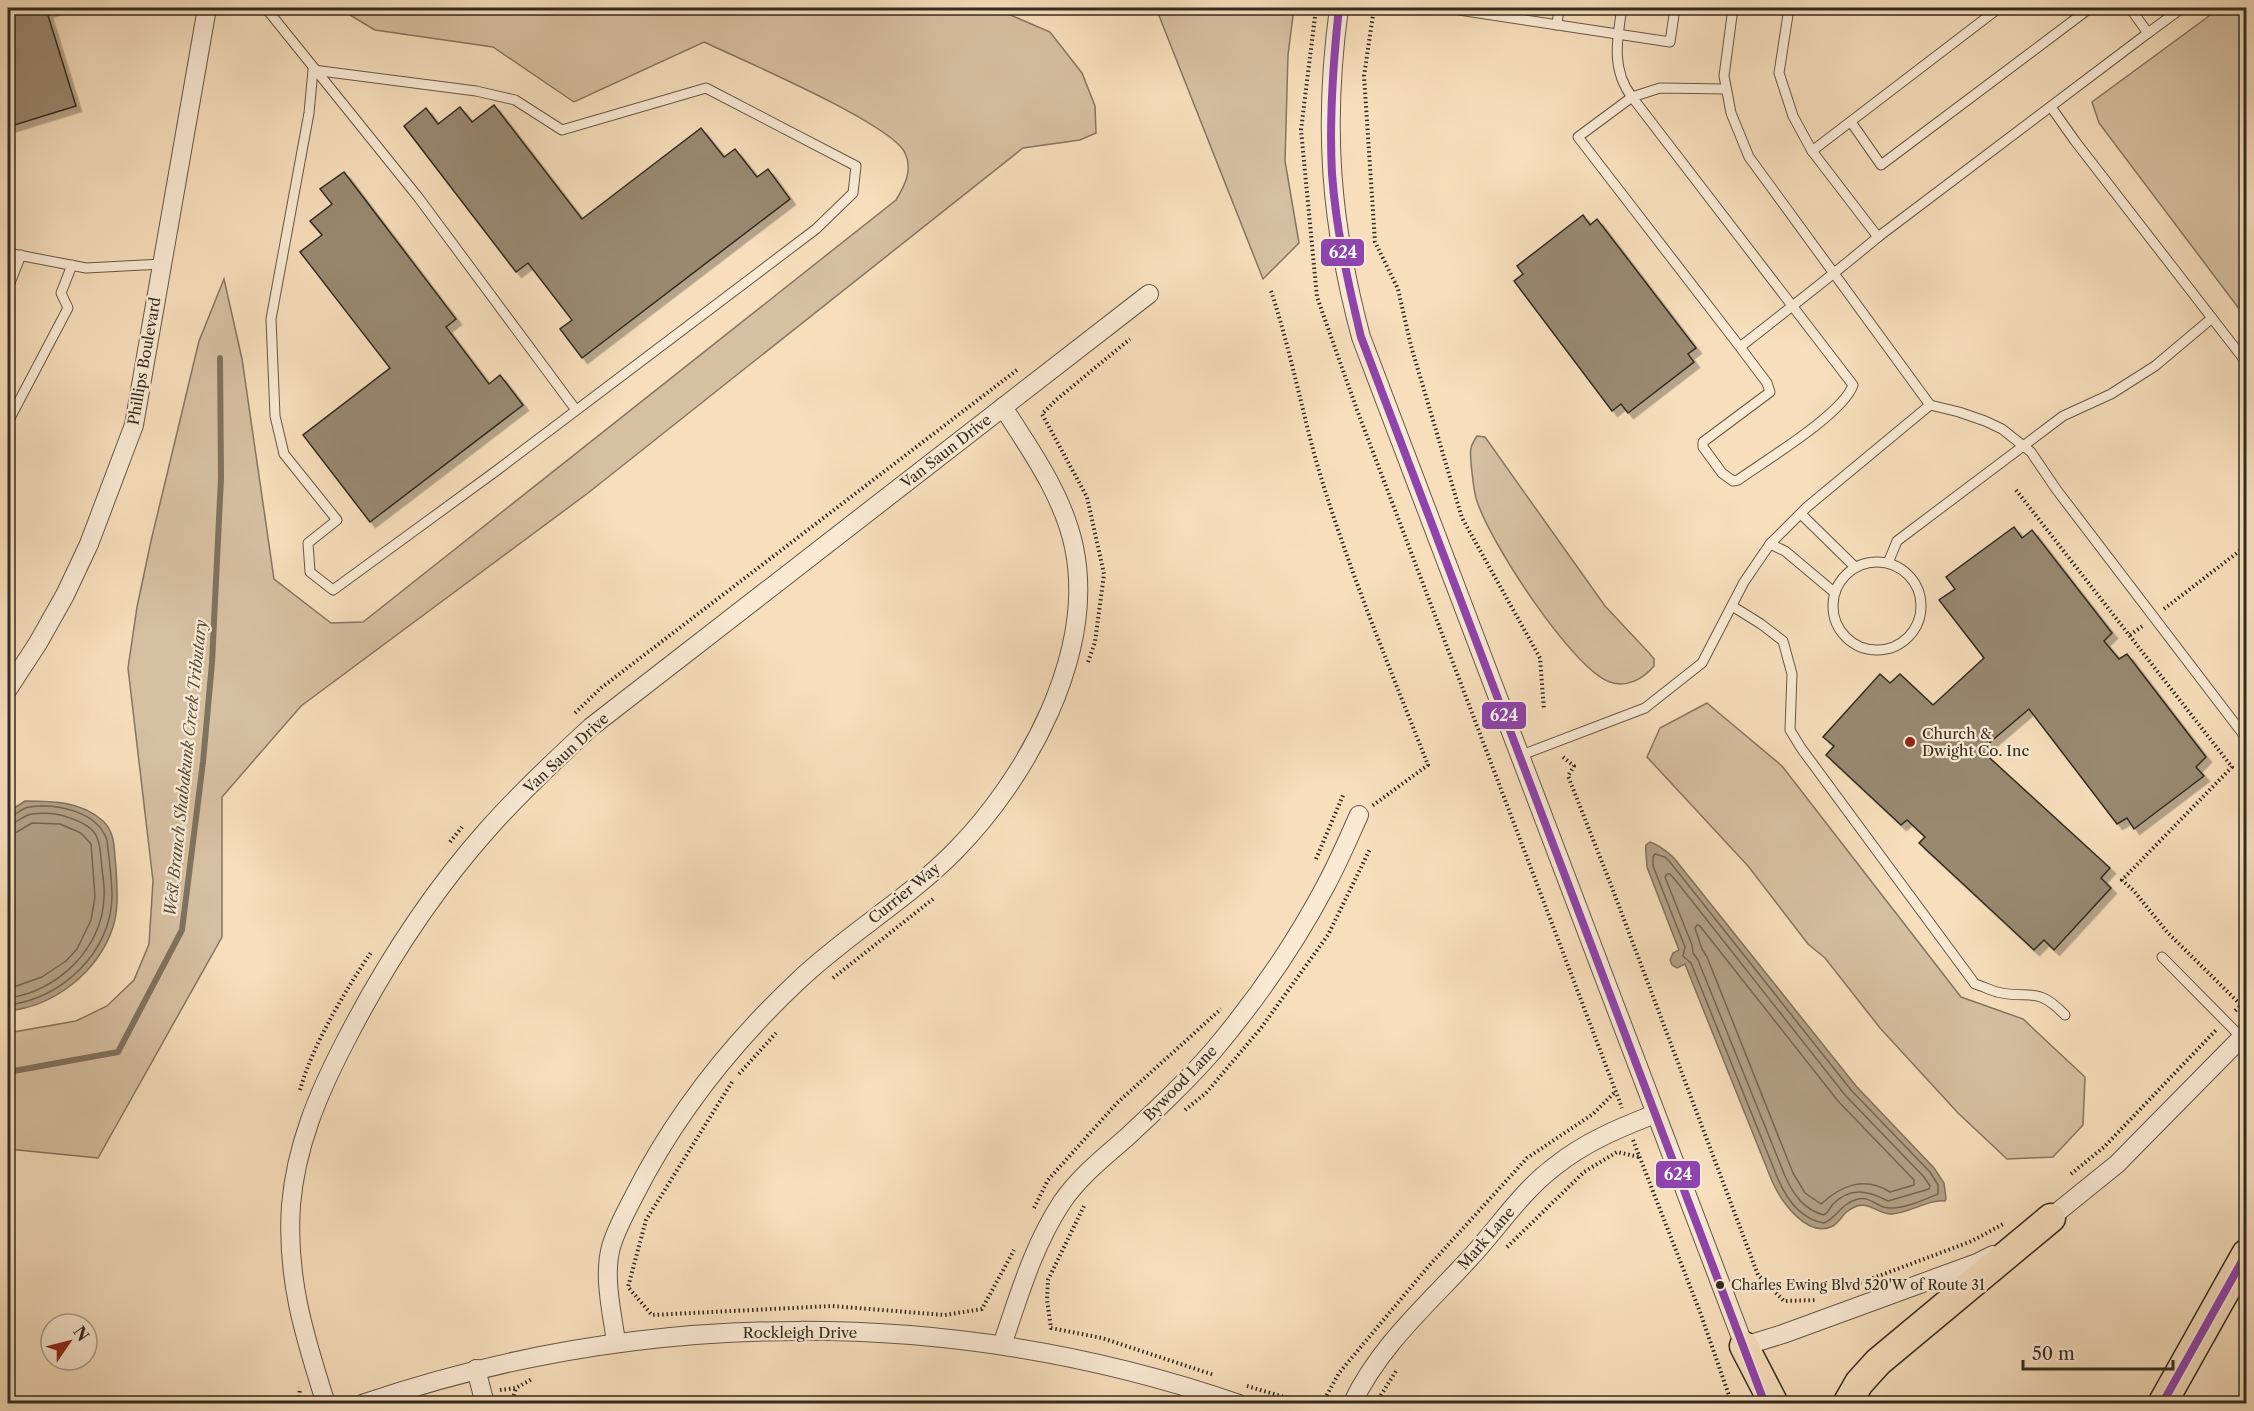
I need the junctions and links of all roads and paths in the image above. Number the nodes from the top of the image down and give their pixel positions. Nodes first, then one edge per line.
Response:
1 (207, 8) edge
2 (263, 8) edge
3 (1339, 8) edge
4 (1374, 8) edge
5 (1446, 8) edge
6 (1559, 8) edge
7 (1622, 8) edge
8 (1675, 8) edge
9 (1733, 8) edge
10 (1789, 8) edge
11 (1999, 8) edge
12 (2090, 8) edge
13 (2130, 8) edge
14 (2182, 8) edge
15 (1557, 26) junction
16 (2148, 33) junction
17 (1618, 34) junction
18 (313, 70) junction
19 (1726, 89) junction
20 (1632, 98) junction
21 (2051, 107) junction
22 (1851, 122) junction
23 (1812, 151) junction
24 (1878, 237) junction
25 (8, 253) edge
26 (21, 255) junction
27 (162, 264) junction
28 (72, 265) junction
29 (1834, 274) junction
30 (8, 288) edge
31 (1271, 291) dead end
32 (1149, 294) dead end
33 (1792, 306) junction
34 (2212, 318) junction
35 (1130, 339) dead end
36 (1740, 346) junction
37 (2247, 362) edge
38 (1024, 364) dead end
39 (1930, 405) junction
40 (1003, 407) junction
41 (576, 410) junction
42 (8, 422) edge
43 (2023, 445) junction
44 (1801, 514) junction
45 (1770, 544) junction
46 (2247, 546) edge
47 (1888, 563) junction
48 (1855, 567) junction
49 (1835, 593) junction
50 (1732, 606) junction
51 (2163, 610) dead end
52 (2146, 623) dead end
53 (2130, 635) dead end
54 (1087, 664) dead end
55 (8, 689) edge
56 (1544, 710) dead end
57 (568, 720) dead end
58 (2247, 738) edge
59 (1519, 756) junction
60 (1344, 792) dead end
61 (1359, 815) joint
62 (463, 826) dead end
63 (448, 844) dead end
64 (1370, 849) dead end
65 (1313, 865) dead end
66 (936, 896) dead end
67 (372, 951) dead end
68 (2162, 957) dead end
69 (826, 983) dead end
70 (1222, 1008) dead end
71 (2065, 1015) dead end
72 (777, 1031) dead end
73 (2244, 1035) edge
74 (1616, 1091) dead end
75 (297, 1099) dead end
76 (1180, 1114) dead end
77 (1655, 1114) junction
78 (1639, 1157) dead end
79 (1086, 1202) dead end
80 (1033, 1211) dead end
81 (2051, 1218) junction
82 (1018, 1242) dead end
83 (1505, 1248) dead end
84 (2247, 1256) edge
85 (616, 1342) junction
86 (1002, 1345) junction
87 (1744, 1346) junction
88 (476, 1369) junction
89 (1397, 1370) dead end
90 (1215, 1375) dead end
91 (537, 1376) dead end
92 (1238, 1383) dead end
93 (300, 1387) dead end
94 (1324, 1403) edge
95 (288, 1404) edge
96 (326, 1404) edge
97 (362, 1404) edge
98 (485, 1404) edge
99 (511, 1404) edge
100 (1239, 1404) edge
101 (1352, 1404) edge
102 (1376, 1404) edge
103 (1765, 1404) edge
104 (1774, 1404) edge
105 (1847, 1404) edge
106 (2162, 1404) edge
107 (2183, 1404) edge

1 - 27 street, Phillips Boulevard
2 - 18 lane
3 - 59 street
4 - 56 path
5 - 15 lane
6 - 15 lane
7 - 17 lane
8 - 17 lane
9 - 19 lane
10 - 23 lane
11 - 22 lane
12 - 22 lane
13 - 16 lane
14 - 16 lane
15 - 17 lane
16 - 21 lane
17 - 20 lane
18 - 41 lane
18 - 41 lane
18 - 41 lane
19 - 20 lane
19 - 29 lane
20 - 33 lane
20 - 36 lane
21 - 24 lane
21 - 34 lane
22 - 23 lane
23 - 24 lane
24 - 29 lane
25 - 26 lane
26 - 28 lane
26 - 30 lane
27 - 28 lane
27 - 55 street, Phillips Boulevard
28 - 42 lane
29 - 33 lane
29 - 39 lane
31 - 61 path
32 - 40 street, Van Saun Drive
33 - 36 lane
33 - 36 lane
34 - 37 lane
34 - 43 lane
35 - 54 path
38 - 57 path
39 - 43 lane
39 - 44 lane
40 - 85 street, Currier Way
40 - 96 street, Van Saun Drive
43 - 47 lane
43 - 58 lane
44 - 45 lane
44 - 48 lane
45 - 49 lane
45 - 50 lane
46 - 51 path
47 - 48 lane
47 - 49 lane
48 - 49 lane
50 - 59 lane
50 - 71 lane
52 - 53 path
59 - 77 street
60 - 65 path
61 - 86 street, Bywood Lane
62 - 63 path
64 - 76 path
66 - 69 path
67 - 75 path
68 - 73 lane
70 - 80 path
72 - 82 path
73 - 81 street
74 - 94 path
77 - 87 street
77 - 101 street, Mark Lane
78 - 83 path
79 - 90 path
81 - 87 street
81 - 105 main road
84 - 106 main road
84 - 107 main road
85 - 86 street, Rockleigh Drive
85 - 88 street, Rockleigh Drive
86 - 100 street, Rockleigh Drive
87 - 103 street
87 - 104 main road
88 - 97 street, Rockleigh Drive
88 - 98 street
89 - 102 path
91 - 99 path
92 - 94 path
93 - 95 path

